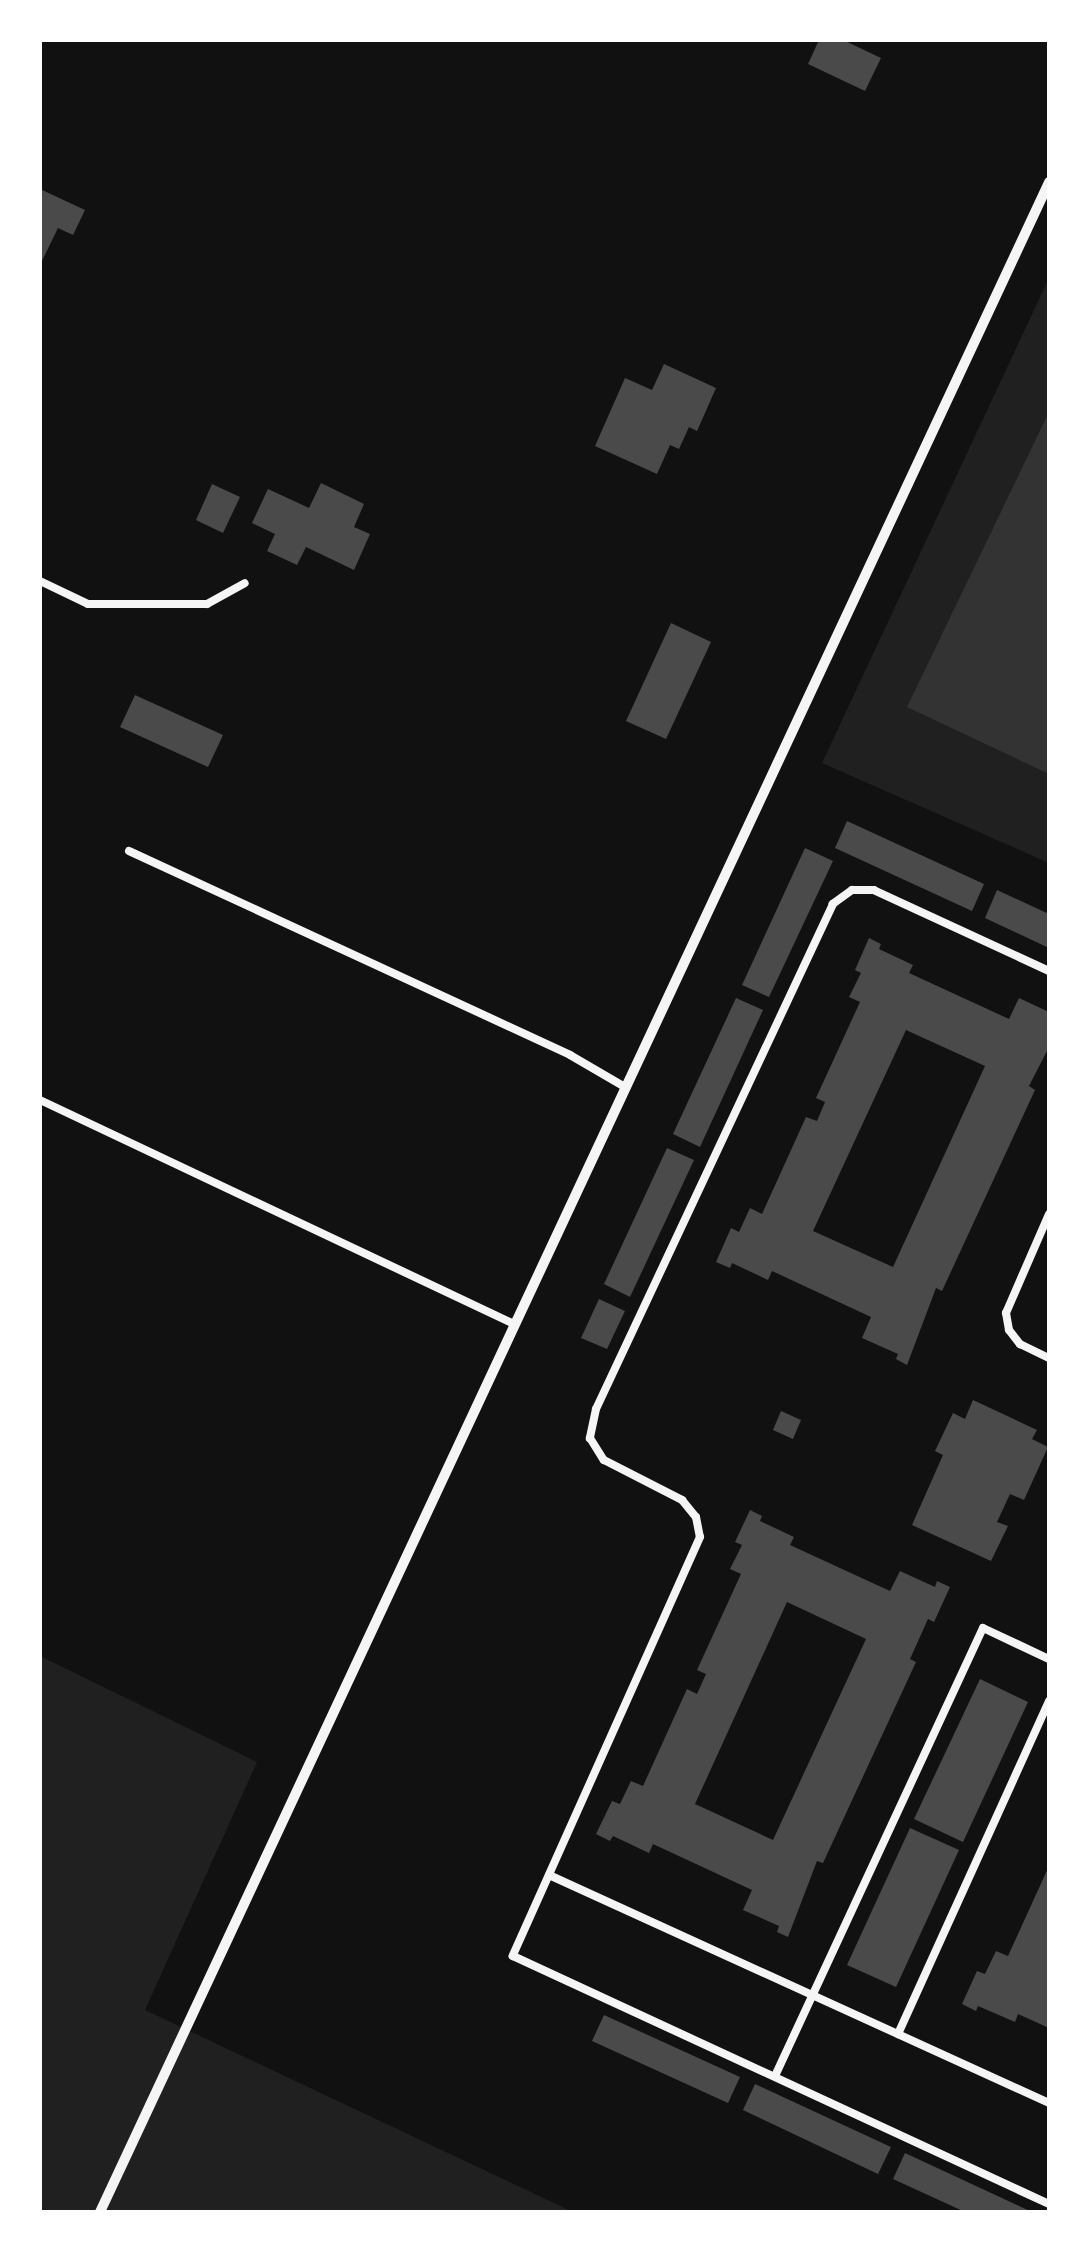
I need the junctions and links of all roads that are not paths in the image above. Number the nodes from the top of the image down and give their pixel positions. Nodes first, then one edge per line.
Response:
1 (1049, 182) edge
2 (40, 581) edge
3 (245, 583) dead end
4 (129, 852) dead end
5 (1049, 971) edge
6 (624, 1087) junction
7 (40, 1100) edge
8 (1049, 1214) edge
9 (514, 1324) junction
10 (1049, 1358) edge
11 (1049, 1658) edge
12 (1049, 1701) edge
13 (550, 1875) junction
14 (812, 1995) junction
15 (898, 2034) junction
16 (775, 2076) junction
17 (1049, 2103) edge
18 (1049, 2204) edge
19 (100, 2212) edge

1 - 6 street
2 - 3 lane
4 - 6 lane
5 - 13 lane
6 - 9 street
7 - 9 lane
8 - 10 lane
9 - 19 street
11 - 14 lane
12 - 15 lane
13 - 14 lane
13 - 16 lane
14 - 15 lane
14 - 16 lane
15 - 17 lane
16 - 18 lane

